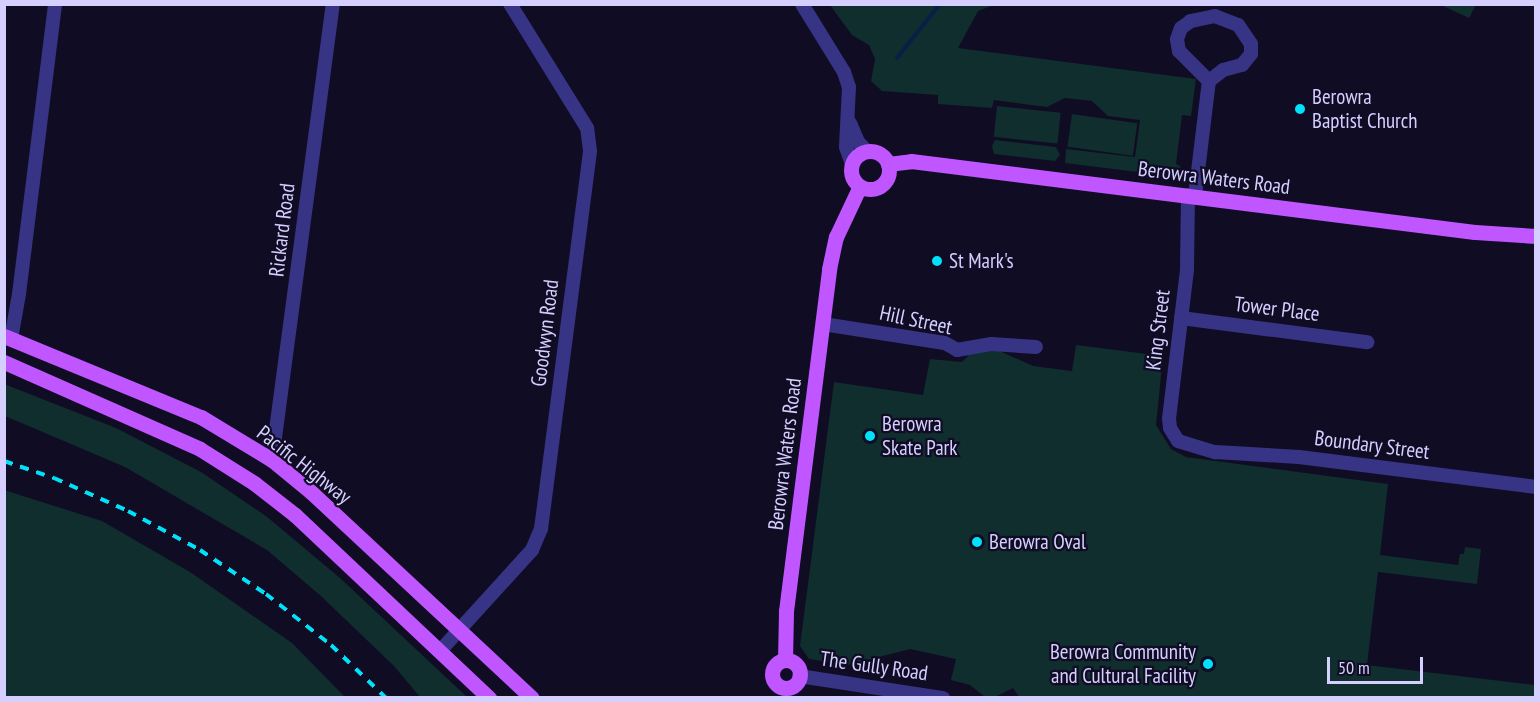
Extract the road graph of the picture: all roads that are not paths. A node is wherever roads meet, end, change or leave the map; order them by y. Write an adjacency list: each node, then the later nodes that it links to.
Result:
1 (55, 4): 15 (street)
2 (333, 4): 20 (street, Rickard Road)
3 (510, 4): 22 (street, Goodwyn Road)
4 (802, 4): 6 (street)
5 (1209, 81): 5 (street); 11 (street, King Street)
6 (849, 121): 7 (street); 8 (street)
7 (867, 151): 8 (main road); 9 (main road)
8 (852, 164): 10 (main road)
9 (888, 164): 10 (main road); 11 (main road, Berowra Waters Road)
10 (860, 186): 14 (main road, Berowra Waters Road)
11 (1191, 195): 12 (main road, Berowra Waters Road); 13 (street, King Street)
12 (1536, 236)
13 (1181, 318): 16 (street, Tower Place); 19 (street, King Street)
14 (823, 324): 17 (street, Hill Street); 24 (main road, Berowra Waters Road)
15 (8, 338): 20 (main road, Pacific Highway)
16 (1367, 342)
17 (1036, 347)
18 (4, 362): 23 (main road)
19 (1202, 450): 21 (street, Boundary Street)
20 (272, 460): 22 (main road, Pacific Highway)
21 (1536, 487)
22 (459, 630): 23 (street, Goodwyn Road); 28 (main road, Pacific Highway)
23 (440, 651): 27 (main road)
24 (785, 660): 25 (main road); 26 (main road)
25 (800, 676): 26 (main road); 29 (street, The Gully Road)
26 (781, 692)
27 (489, 698)
28 (532, 698)
29 (943, 698)

